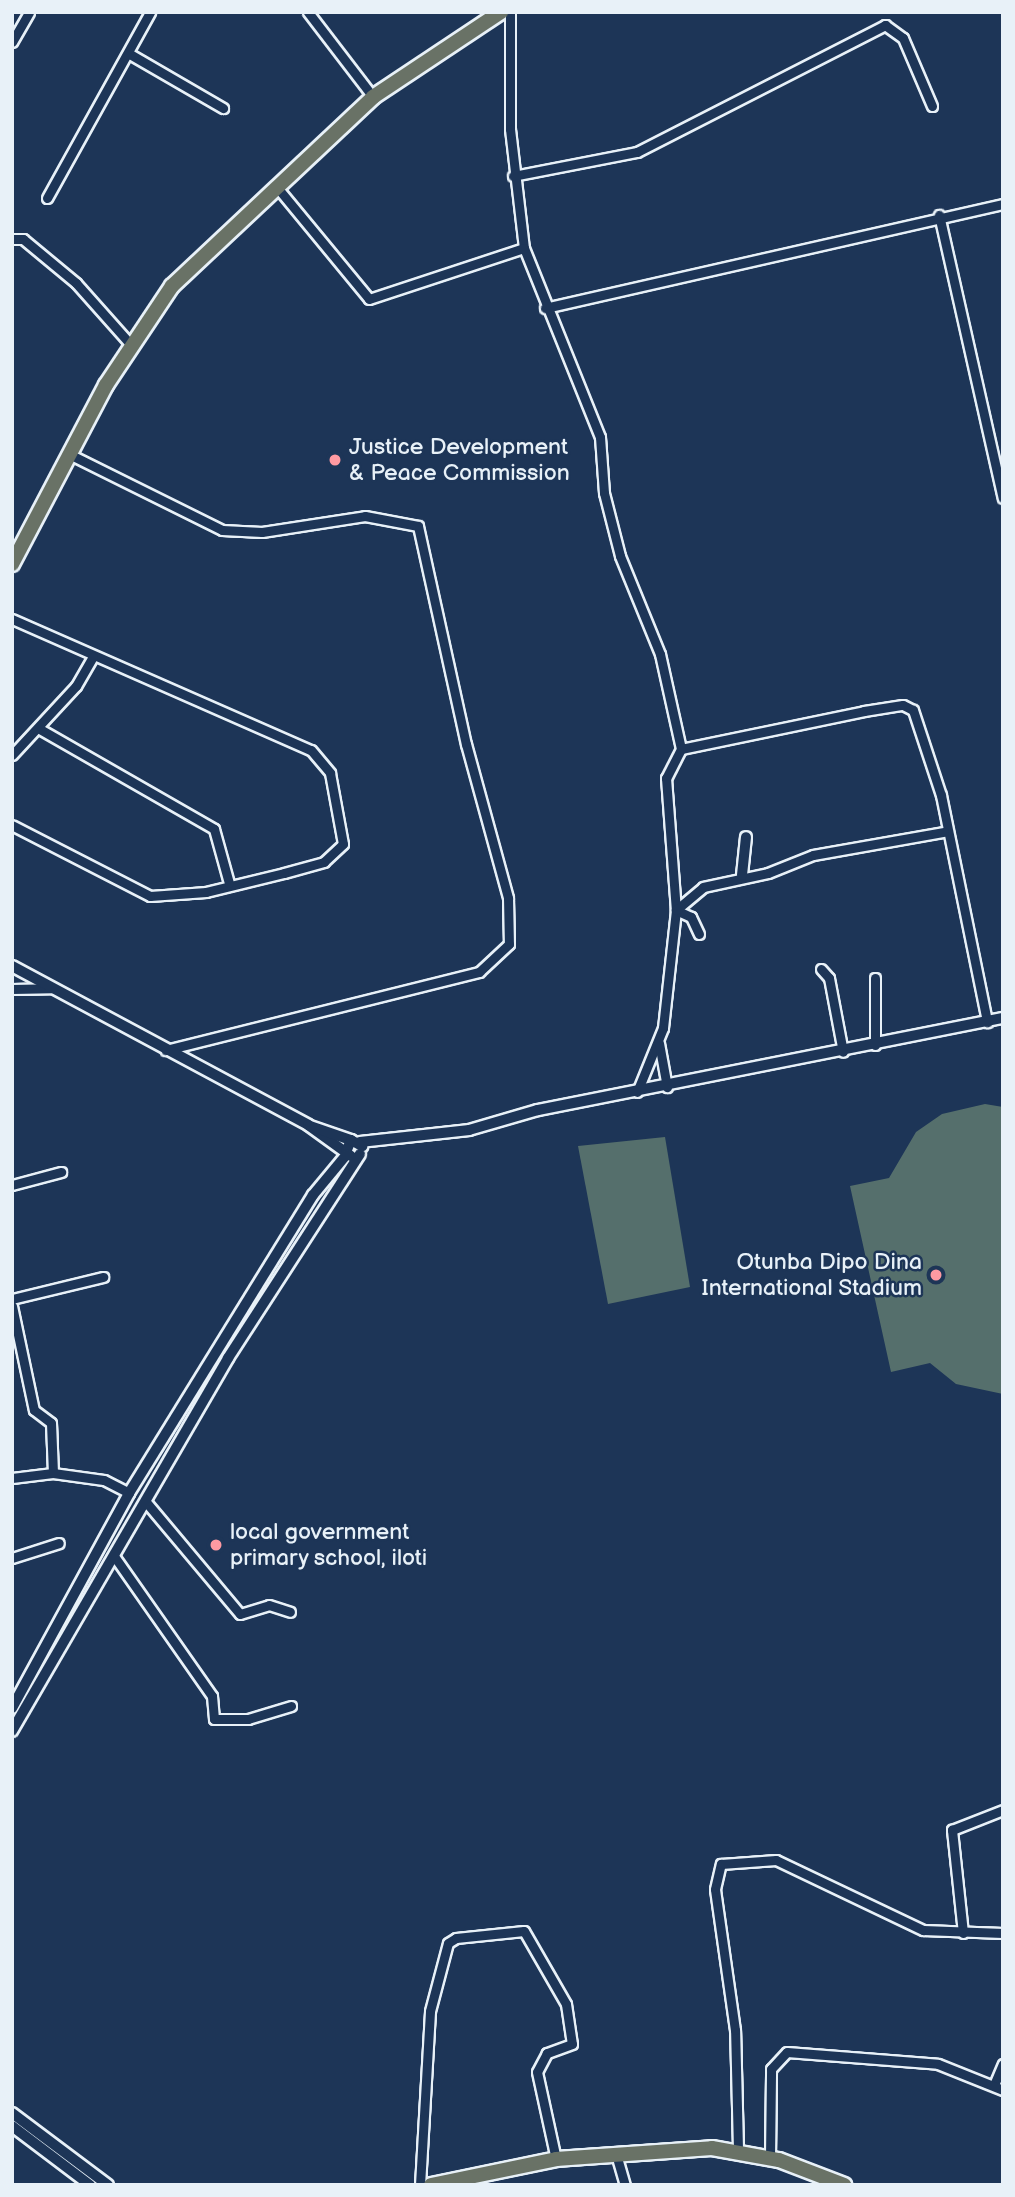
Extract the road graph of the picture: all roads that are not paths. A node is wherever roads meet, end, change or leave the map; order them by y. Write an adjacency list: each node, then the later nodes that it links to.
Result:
1 (29, 12): 6 (street)
2 (150, 12): 7 (street)
3 (308, 12): 8 (street)
4 (501, 12): 8 (main road)
5 (510, 12): 11 (street)
6 (12, 43)
7 (128, 53): 10 (street); 13 (street)
8 (373, 97): 12 (main road)
9 (932, 106): 11 (street)
10 (223, 108)
11 (513, 176): 17 (street)
12 (275, 185): 17 (street); 19 (main road)
13 (47, 198)
14 (1003, 204): 15 (street)
15 (939, 215): 18 (street); 21 (street)
16 (12, 239): 19 (street)
17 (524, 248): 18 (street)
18 (545, 308): 27 (street)
19 (131, 345): 20 (main road)
20 (69, 454): 23 (main road); 45 (street)
21 (998, 460): 22 (street)
22 (1003, 498)
23 (12, 564)
24 (12, 619): 25 (street)
25 (93, 656): 26 (street); 33 (street)
26 (38, 728): 28 (street); 33 (street)
27 (681, 750): 30 (street); 34 (street)
28 (12, 755)
29 (12, 825): 33 (street)
30 (944, 832): 32 (street); 42 (street)
31 (746, 837): 32 (street)
32 (742, 875): 34 (street)
33 (229, 883)
34 (676, 910): 35 (street); 43 (street)
35 (699, 933)
36 (12, 965): 39 (street)
37 (821, 969): 46 (street)
38 (876, 978): 44 (street)
39 (51, 988): 40 (street); 45 (street)
40 (12, 989)
41 (1003, 1018): 42 (street)
42 (987, 1022): 44 (street)
43 (658, 1041): 47 (street); 48 (street)
44 (874, 1045): 46 (street)
45 (166, 1050): 49 (street)
46 (843, 1052): 47 (street)
47 (667, 1087): 48 (street)
48 (638, 1092): 50 (street)
49 (308, 1125): 50 (street); 51 (street)
50 (356, 1141): 51 (street); 52 (street)
51 (346, 1153): 52 (street); 60 (street)
52 (360, 1154): 61 (street)
53 (61, 1172): 54 (street)
54 (12, 1185)
55 (103, 1277): 56 (street)
56 (12, 1299)
57 (12, 1306): 58 (street)
58 (53, 1473): 59 (street); 60 (street)
59 (12, 1478)
60 (129, 1493): 67 (street)
61 (146, 1503): 63 (street); 65 (street)
62 (59, 1543): 64 (street)
63 (114, 1556): 66 (street); 68 (street)
64 (12, 1558)
65 (290, 1612)
66 (291, 1706)
67 (12, 1708)
68 (12, 1731)
69 (1003, 1810): 70 (street)
70 (963, 1933): 71 (street); 76 (street)
71 (1003, 1933)
72 (1003, 2064): 73 (street)
73 (998, 2088): 78 (street)
74 (12, 2113): 81 (street)
75 (12, 2126): 80 (street)
76 (738, 2149): 77 (main road); 78 (main road)
77 (616, 2154): 79 (main road); 84 (street)
78 (770, 2157): 85 (main road)
79 (556, 2159): 82 (street); 83 (main road)
80 (90, 2185)
81 (108, 2185)
82 (420, 2185)
83 (430, 2185)
84 (625, 2185)
85 (844, 2185)

